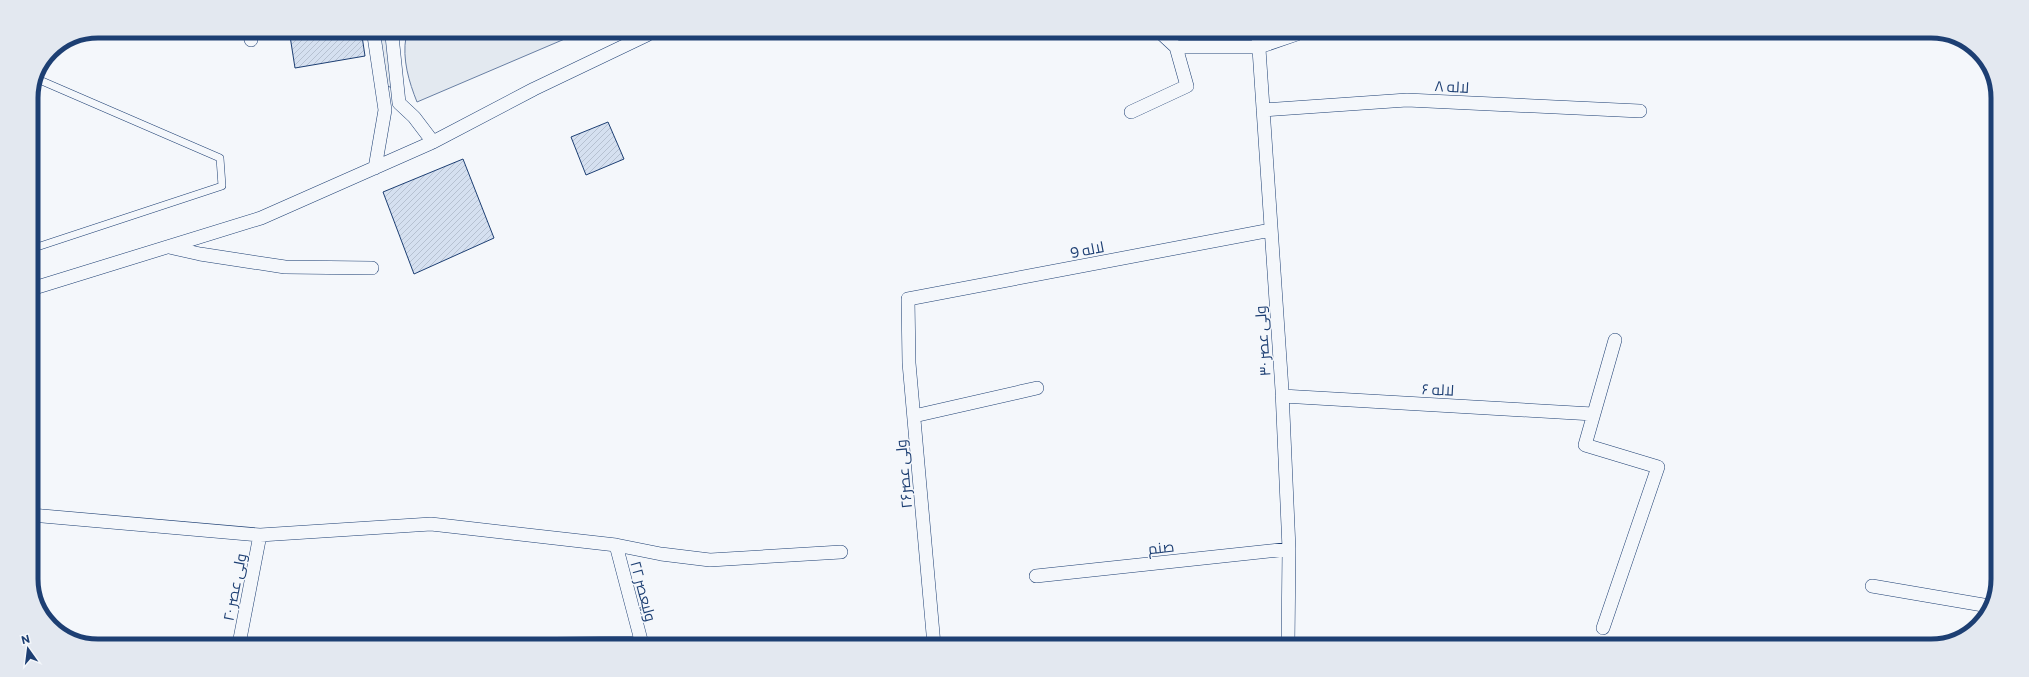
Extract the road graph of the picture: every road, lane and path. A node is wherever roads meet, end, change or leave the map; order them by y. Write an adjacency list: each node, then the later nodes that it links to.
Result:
1 (374, 38): 13 (street)
2 (392, 38): 12 (street)
3 (642, 38): 12 (street)
4 (1166, 38): 7 (street)
5 (1276, 38): 6 (street)
6 (1259, 41): 7 (street); 9 (street, ولی عصر ۳۰)
7 (1176, 47): 11 (street)
8 (41, 81): 15 (lane)
9 (1263, 110): 10 (street, لاله ۸); 14 (street, ولی عصر ۳۰)
10 (1640, 111)
11 (1132, 112)
12 (433, 142): 13 (street)
13 (375, 168): 16 (street)
14 (1271, 230): 19 (street, لاله 9); 22 (street, ولی عصر ۳۰)
15 (38, 247)
16 (169, 247): 17 (street); 18 (street)
17 (372, 268)
18 (38, 288)
19 (908, 299): 24 (street, ولی عصر۲۶)
20 (1615, 340): 23 (street)
21 (1037, 388): 24 (street)
22 (1282, 396): 23 (street, لاله ۶); 28 (street, ولی عصر ۳۰)
23 (1593, 414): 33 (street)
24 (914, 416): 36 (street, ولی عصر۲۶)
25 (38, 516): 26 (street)
26 (260, 535): 27 (street); 34 (street, ولی عصر ۲۰)
27 (616, 545): 29 (street); 35 (street, ولیعصر ۲۲)
28 (1289, 549): 30 (street, صنم); 37 (street, ولی عصر ۳۰)
29 (841, 552)
30 (1036, 576)
31 (1872, 586): 32 (street)
32 (1984, 605)
33 (1603, 628)
34 (241, 639)
35 (641, 639)
36 (933, 639)
37 (1288, 639)

